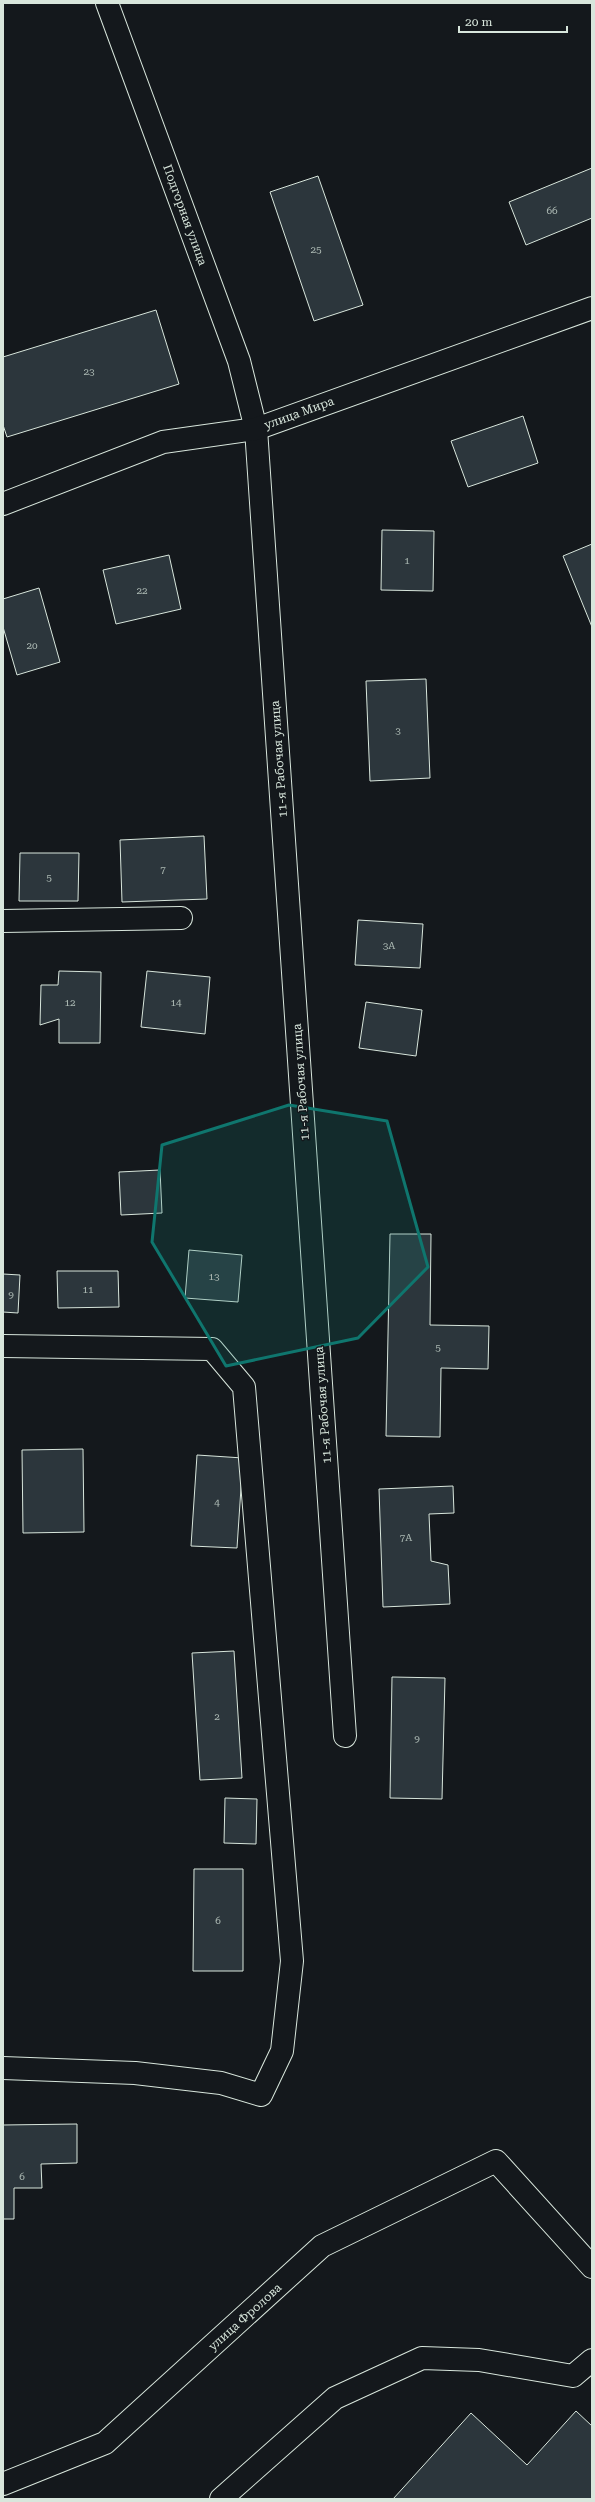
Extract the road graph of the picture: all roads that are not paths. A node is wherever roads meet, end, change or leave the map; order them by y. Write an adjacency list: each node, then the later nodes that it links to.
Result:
1 (108, 3): 3 (street, Подгорная улица)
2 (592, 308): 3 (street, улица Мира)
3 (256, 428): 4 (street, улица Мира); 8 (street, 11-я Рабочая улица)
4 (3, 504)
5 (181, 918): 6 (street)
6 (3, 921)
7 (3, 1346): 9 (street)
8 (345, 1736)
9 (3, 2068)
10 (592, 2267): 12 (street, улица Фролова)
11 (592, 2360): 13 (street)
12 (3, 2484)
13 (221, 2499)

